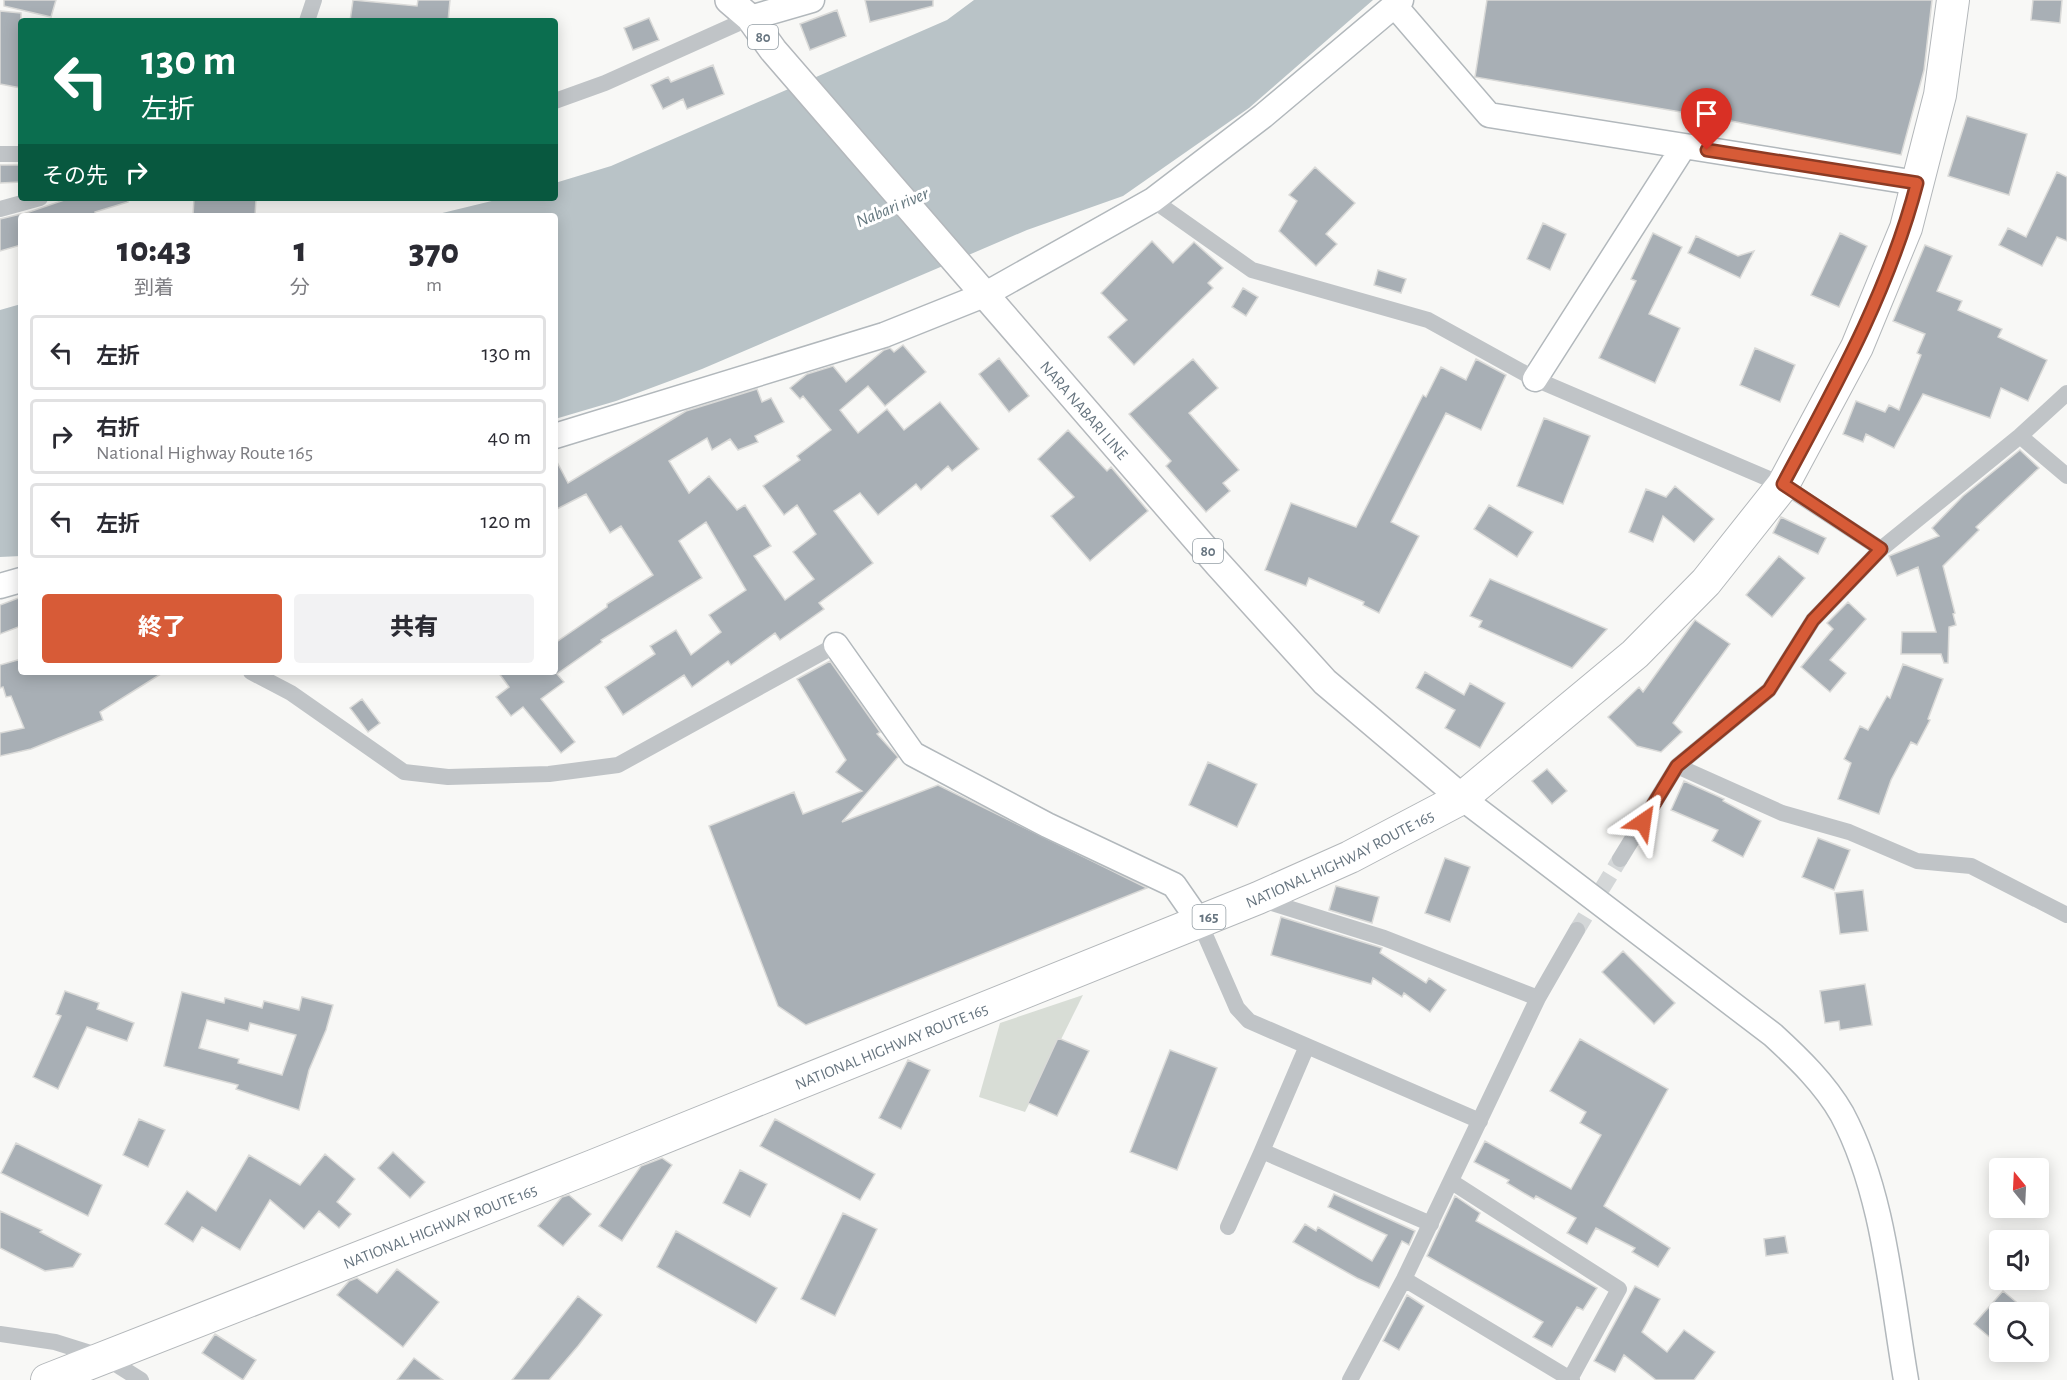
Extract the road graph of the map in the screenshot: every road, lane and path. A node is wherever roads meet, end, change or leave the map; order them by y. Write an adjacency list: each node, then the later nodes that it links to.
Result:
1 (314, 0): 6 (street)
2 (729, 0): 7 (main road, NARA NABARI LINE / 80)
3 (812, 0): 7 (street)
4 (1953, 0): 12 (highway, NATIONAL HIGHWAY ROUTE 165 / 165)
5 (1398, 3): 9 (street); 13 (street)
6 (308, 18)
7 (750, 18): 8 (street); 16 (main road, NARA NABARI LINE / 80)
8 (558, 100)
9 (1684, 146): 12 (street); 17 (street)
10 (0, 154): 11 (street)
11 (18, 154)
12 (1917, 183): 22 (highway, NATIONAL HIGHWAY ROUTE 165 / 165)
13 (1153, 200): 16 (street); 17 (street)
14 (29, 201): 15 (street)
15 (0, 209)
16 (979, 289): 19 (street); 29 (main road, NARA NABARI LINE / 80)
17 (1535, 379): 22 (street)
18 (2067, 393): 20 (street)
19 (558, 435)
20 (2020, 436): 21 (street); 23 (street)
21 (2067, 476)
22 (1783, 484): 23 (street); 29 (highway, NATIONAL HIGHWAY ROUTE 165 / 165)
23 (1881, 549): 28 (street)
24 (18, 581): 25 (street)
25 (0, 586)
26 (836, 645): 27 (street); 33 (street)
27 (257, 675)
28 (1677, 766): 30 (street); 32 (street)
29 (1462, 798): 31 (highway, NATIONAL HIGHWAY ROUTE 165 / 165); 49 (street)
30 (1620, 859)
31 (1258, 898): 33 (highway, NATIONAL HIGHWAY ROUTE 165 / 165); 35 (street)
32 (2067, 915)
33 (1199, 921): 36 (street); 44 (highway, NATIONAL HIGHWAY ROUTE 165 / 165)
34 (1577, 930): 35 (street)
35 (1538, 998): 37 (street)
36 (1307, 1046): 37 (street); 38 (street)
37 (1480, 1121): 39 (street)
38 (1262, 1151): 40 (street); 41 (street)
39 (1452, 1182): 40 (street); 45 (street)
40 (1431, 1224): 42 (street)
41 (1228, 1227)
42 (1404, 1279): 45 (street); 48 (street)
43 (0, 1334): 44 (street)
44 (105, 1358): 46 (highway, NATIONAL HIGHWAY ROUTE 165 / 165); 47 (street)
45 (1571, 1379)
46 (47, 1380)
47 (141, 1380)
48 (1350, 1380)
49 (1906, 1380)

